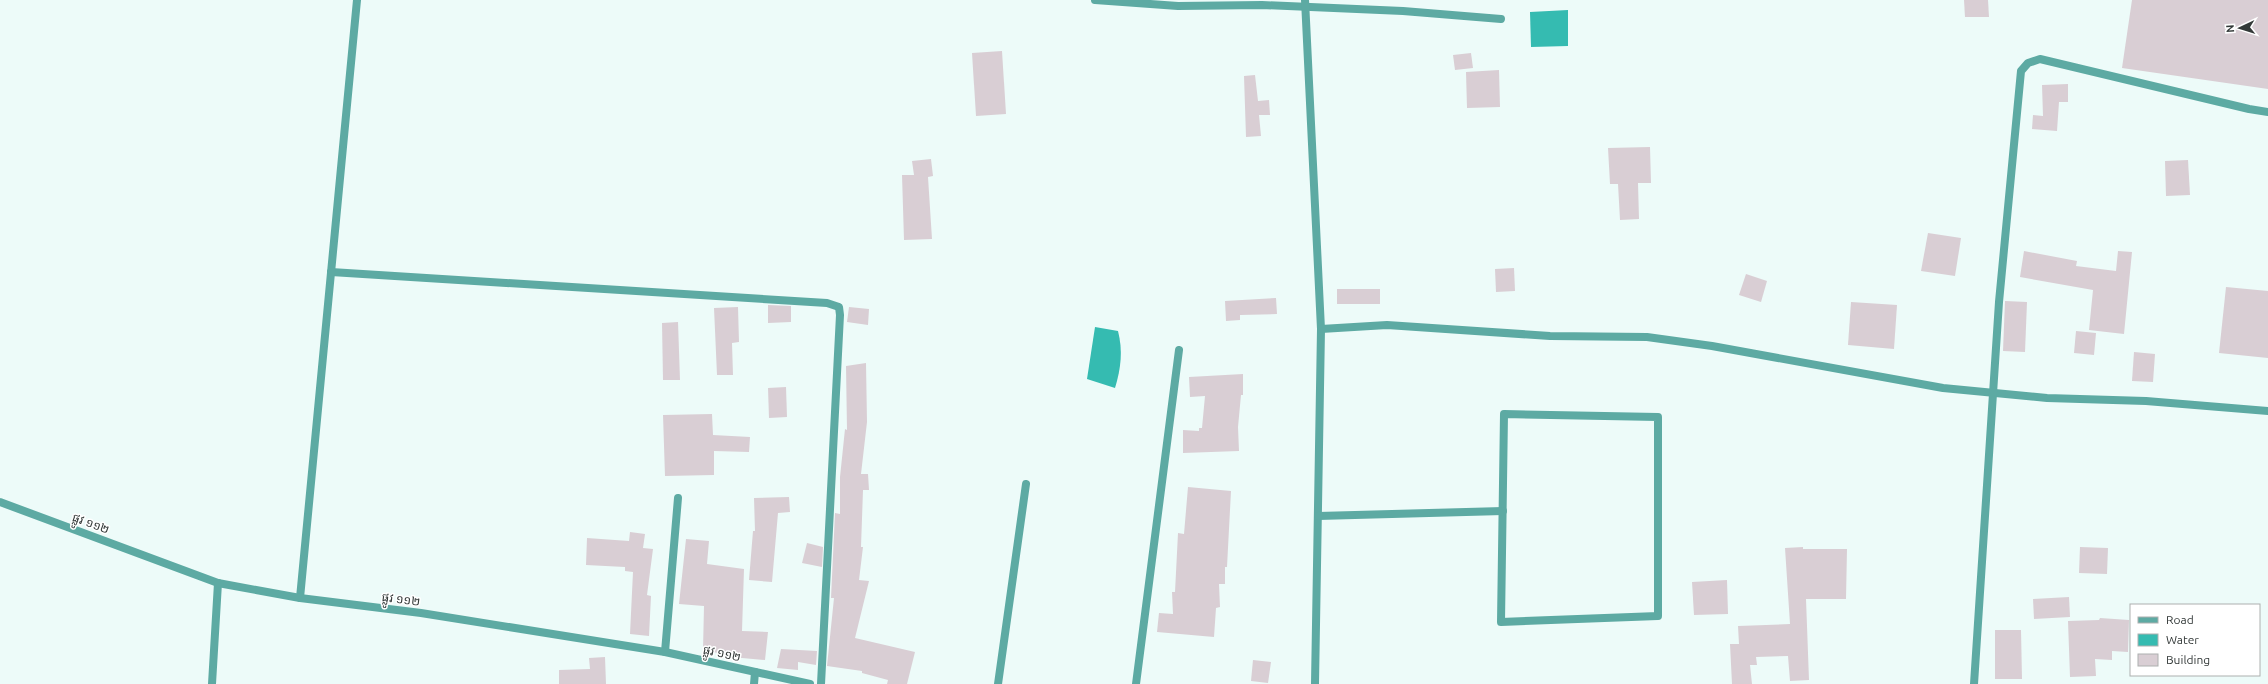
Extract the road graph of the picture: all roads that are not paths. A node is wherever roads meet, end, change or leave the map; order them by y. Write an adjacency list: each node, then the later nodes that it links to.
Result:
1 (357, 0): 6 (street)
2 (1095, 0): 3 (street)
3 (1305, 3): 4 (street); 7 (street)
4 (1501, 19)
5 (2268, 112): 9 (street)
6 (331, 272): 17 (street); 23 (street)
7 (1321, 329): 9 (street); 15 (street)
8 (1179, 350): 25 (street)
9 (1994, 393): 10 (street); 27 (street)
10 (2268, 411)
11 (1026, 484): 24 (street)
12 (678, 498): 18 (street)
13 (0, 502): 16 (street, ផ្លូវ ១១២)
14 (1503, 511): 14 (street); 15 (street)
15 (1318, 516): 26 (street)
16 (218, 583): 17 (street, ផ្លូវ ១១២); 20 (street)
17 (300, 598): 18 (street, ផ្លូវ ១១២)
18 (665, 652): 19 (street, ផ្លូវ ១១២)
19 (755, 672): 21 (street); 22 (street, ផ្លូវ ១១២)
20 (212, 684)
21 (754, 684)
22 (810, 684)
23 (821, 684)
24 (998, 684)
25 (1136, 684)
26 (1315, 684)
27 (1974, 684)

